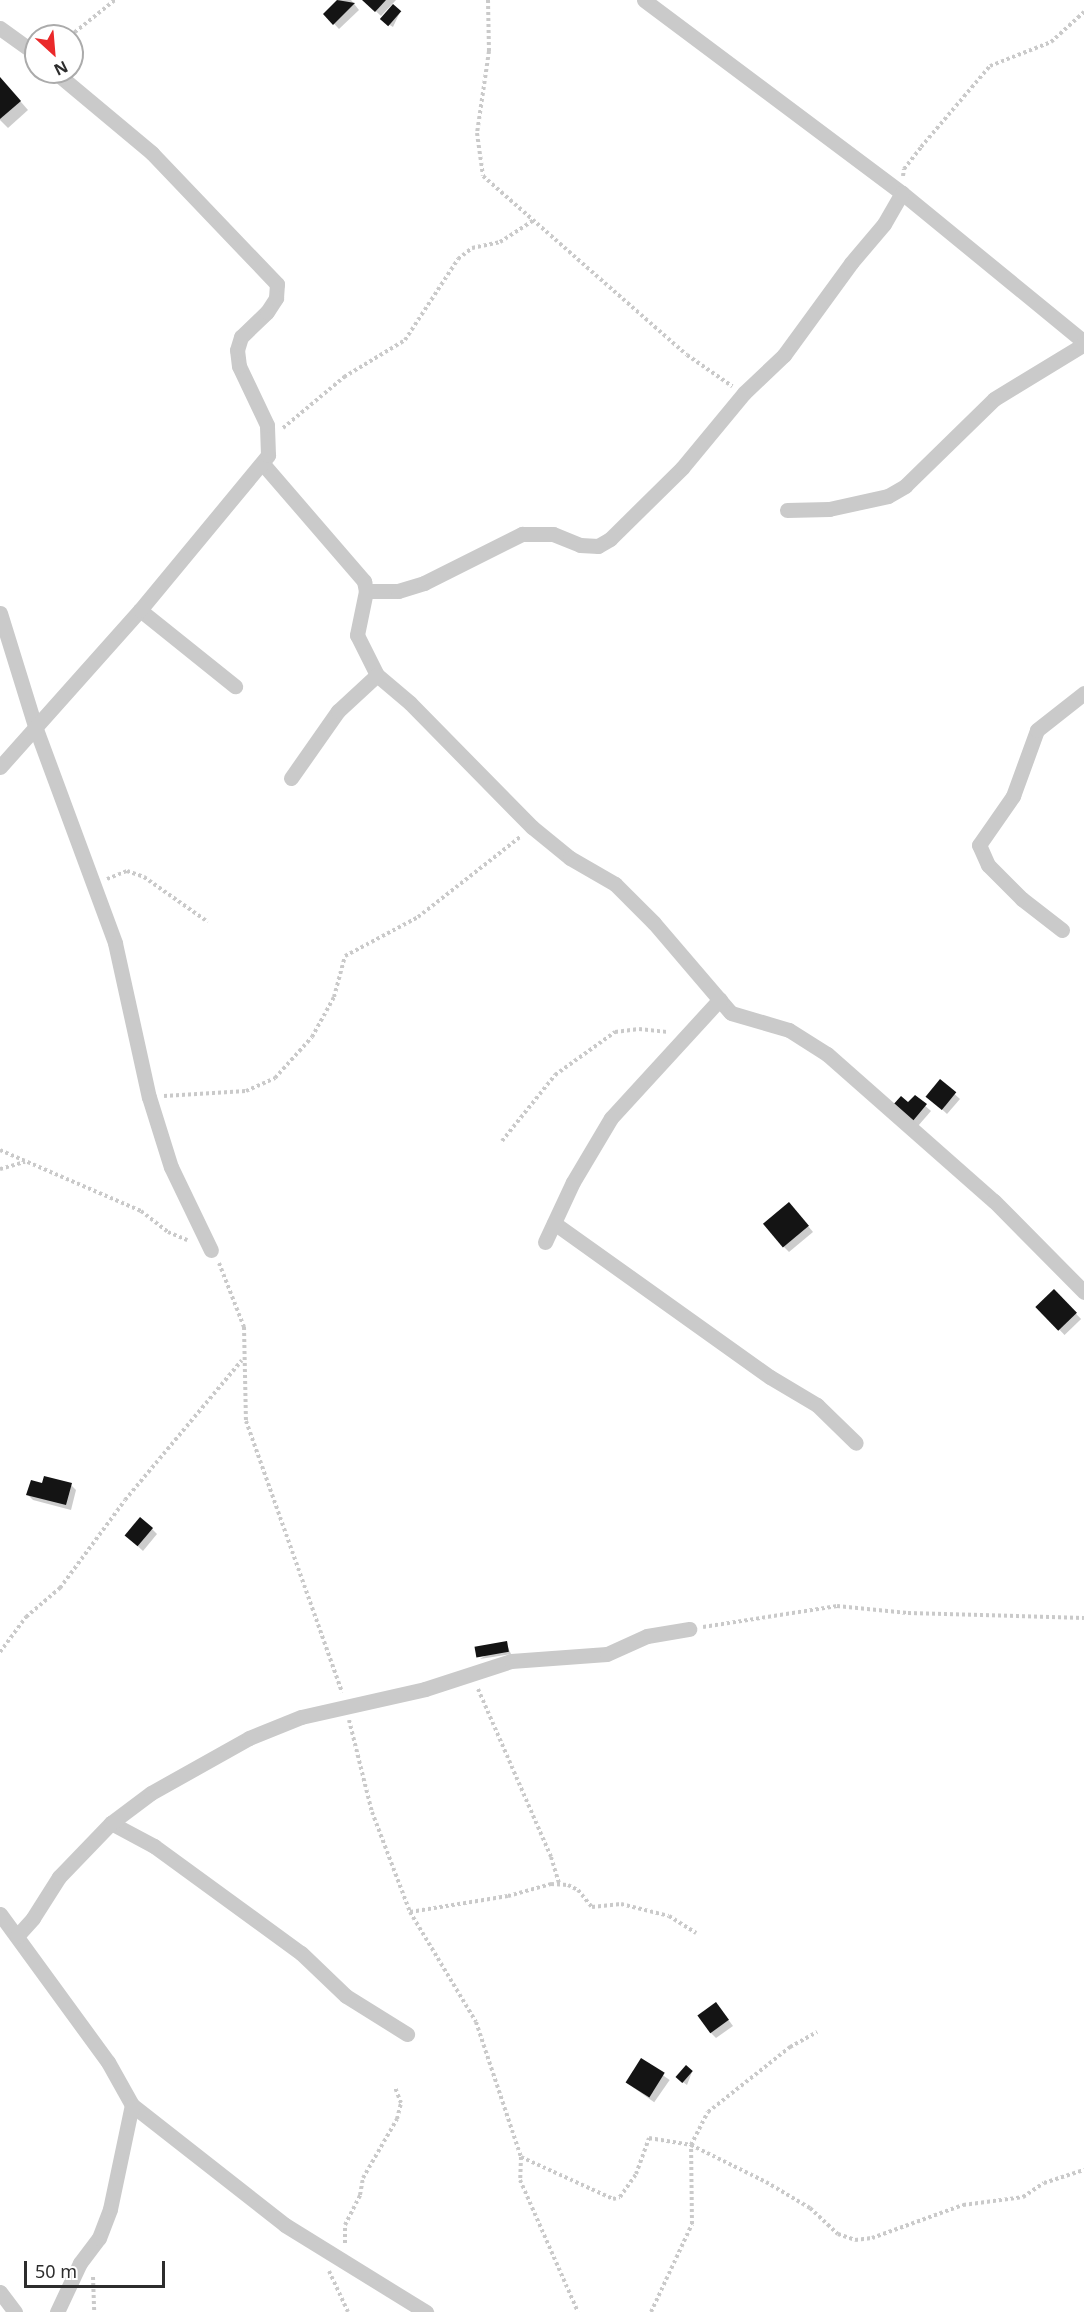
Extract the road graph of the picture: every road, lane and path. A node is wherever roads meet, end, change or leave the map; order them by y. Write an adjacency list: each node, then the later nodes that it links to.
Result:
1 (115, 0): 5 (path)
2 (488, 0): 10 (path)
3 (644, 0): 9 (street)
4 (1084, 12): 9 (path)
5 (84, 25)
6 (0, 28): 7 (street)
7 (24, 45)
8 (69, 84): 13 (street)
9 (902, 193): 11 (street); 12 (street)
10 (534, 220): 12 (path); 13 (path)
11 (1084, 343): 15 (street)
12 (744, 393): 16 (street)
13 (268, 441): 14 (street)
14 (263, 464): 16 (street); 17 (street)
15 (787, 510)
16 (366, 591): 19 (street)
17 (140, 610): 20 (street); 22 (street)
18 (0, 613): 22 (street)
19 (377, 675): 24 (street); 25 (street)
20 (236, 686)
21 (1084, 693): 28 (street)
22 (36, 729): 23 (street); 26 (street)
23 (0, 767)
24 (291, 778)
25 (532, 827): 29 (street); 31 (path)
26 (95, 889): 27 (path); 31 (street)
27 (208, 921)
28 (1062, 930)
29 (720, 999): 30 (street); 39 (street)
30 (688, 1034): 32 (path); 36 (street)
31 (149, 1097): 38 (street)
32 (502, 1141)
33 (0, 1150): 34 (path)
34 (26, 1162): 35 (path); 38 (path)
35 (0, 1169)
36 (554, 1223): 37 (street); 41 (street)
37 (545, 1242)
38 (211, 1250): 40 (path)
39 (1084, 1292)
40 (242, 1359): 44 (path); 46 (path)
41 (856, 1443)
42 (1084, 1618): 43 (path)
43 (689, 1629): 45 (street)
44 (0, 1652)
45 (471, 1674): 46 (street); 48 (path)
46 (345, 1704): 47 (street); 49 (path)
47 (111, 1823): 52 (street); 54 (street)
48 (559, 1884): 49 (path); 51 (path)
49 (410, 1912): 58 (path)
50 (0, 1914): 52 (street)
51 (696, 1933)
52 (16, 1936): 56 (street)
53 (817, 2032): 57 (path)
54 (407, 2034)
55 (395, 2087): 61 (path)
56 (132, 2105): 60 (street); 65 (street)
57 (691, 2145): 58 (path); 59 (path); 68 (path)
58 (521, 2157): 67 (path)
59 (1084, 2170)
60 (325, 2253): 61 (street); 66 (path)
61 (353, 2269): 63 (street)
62 (0, 2292): 64 (street)
63 (418, 2310)
64 (15, 2312)
65 (57, 2312)
66 (348, 2312)
67 (578, 2312)
68 (651, 2312)

